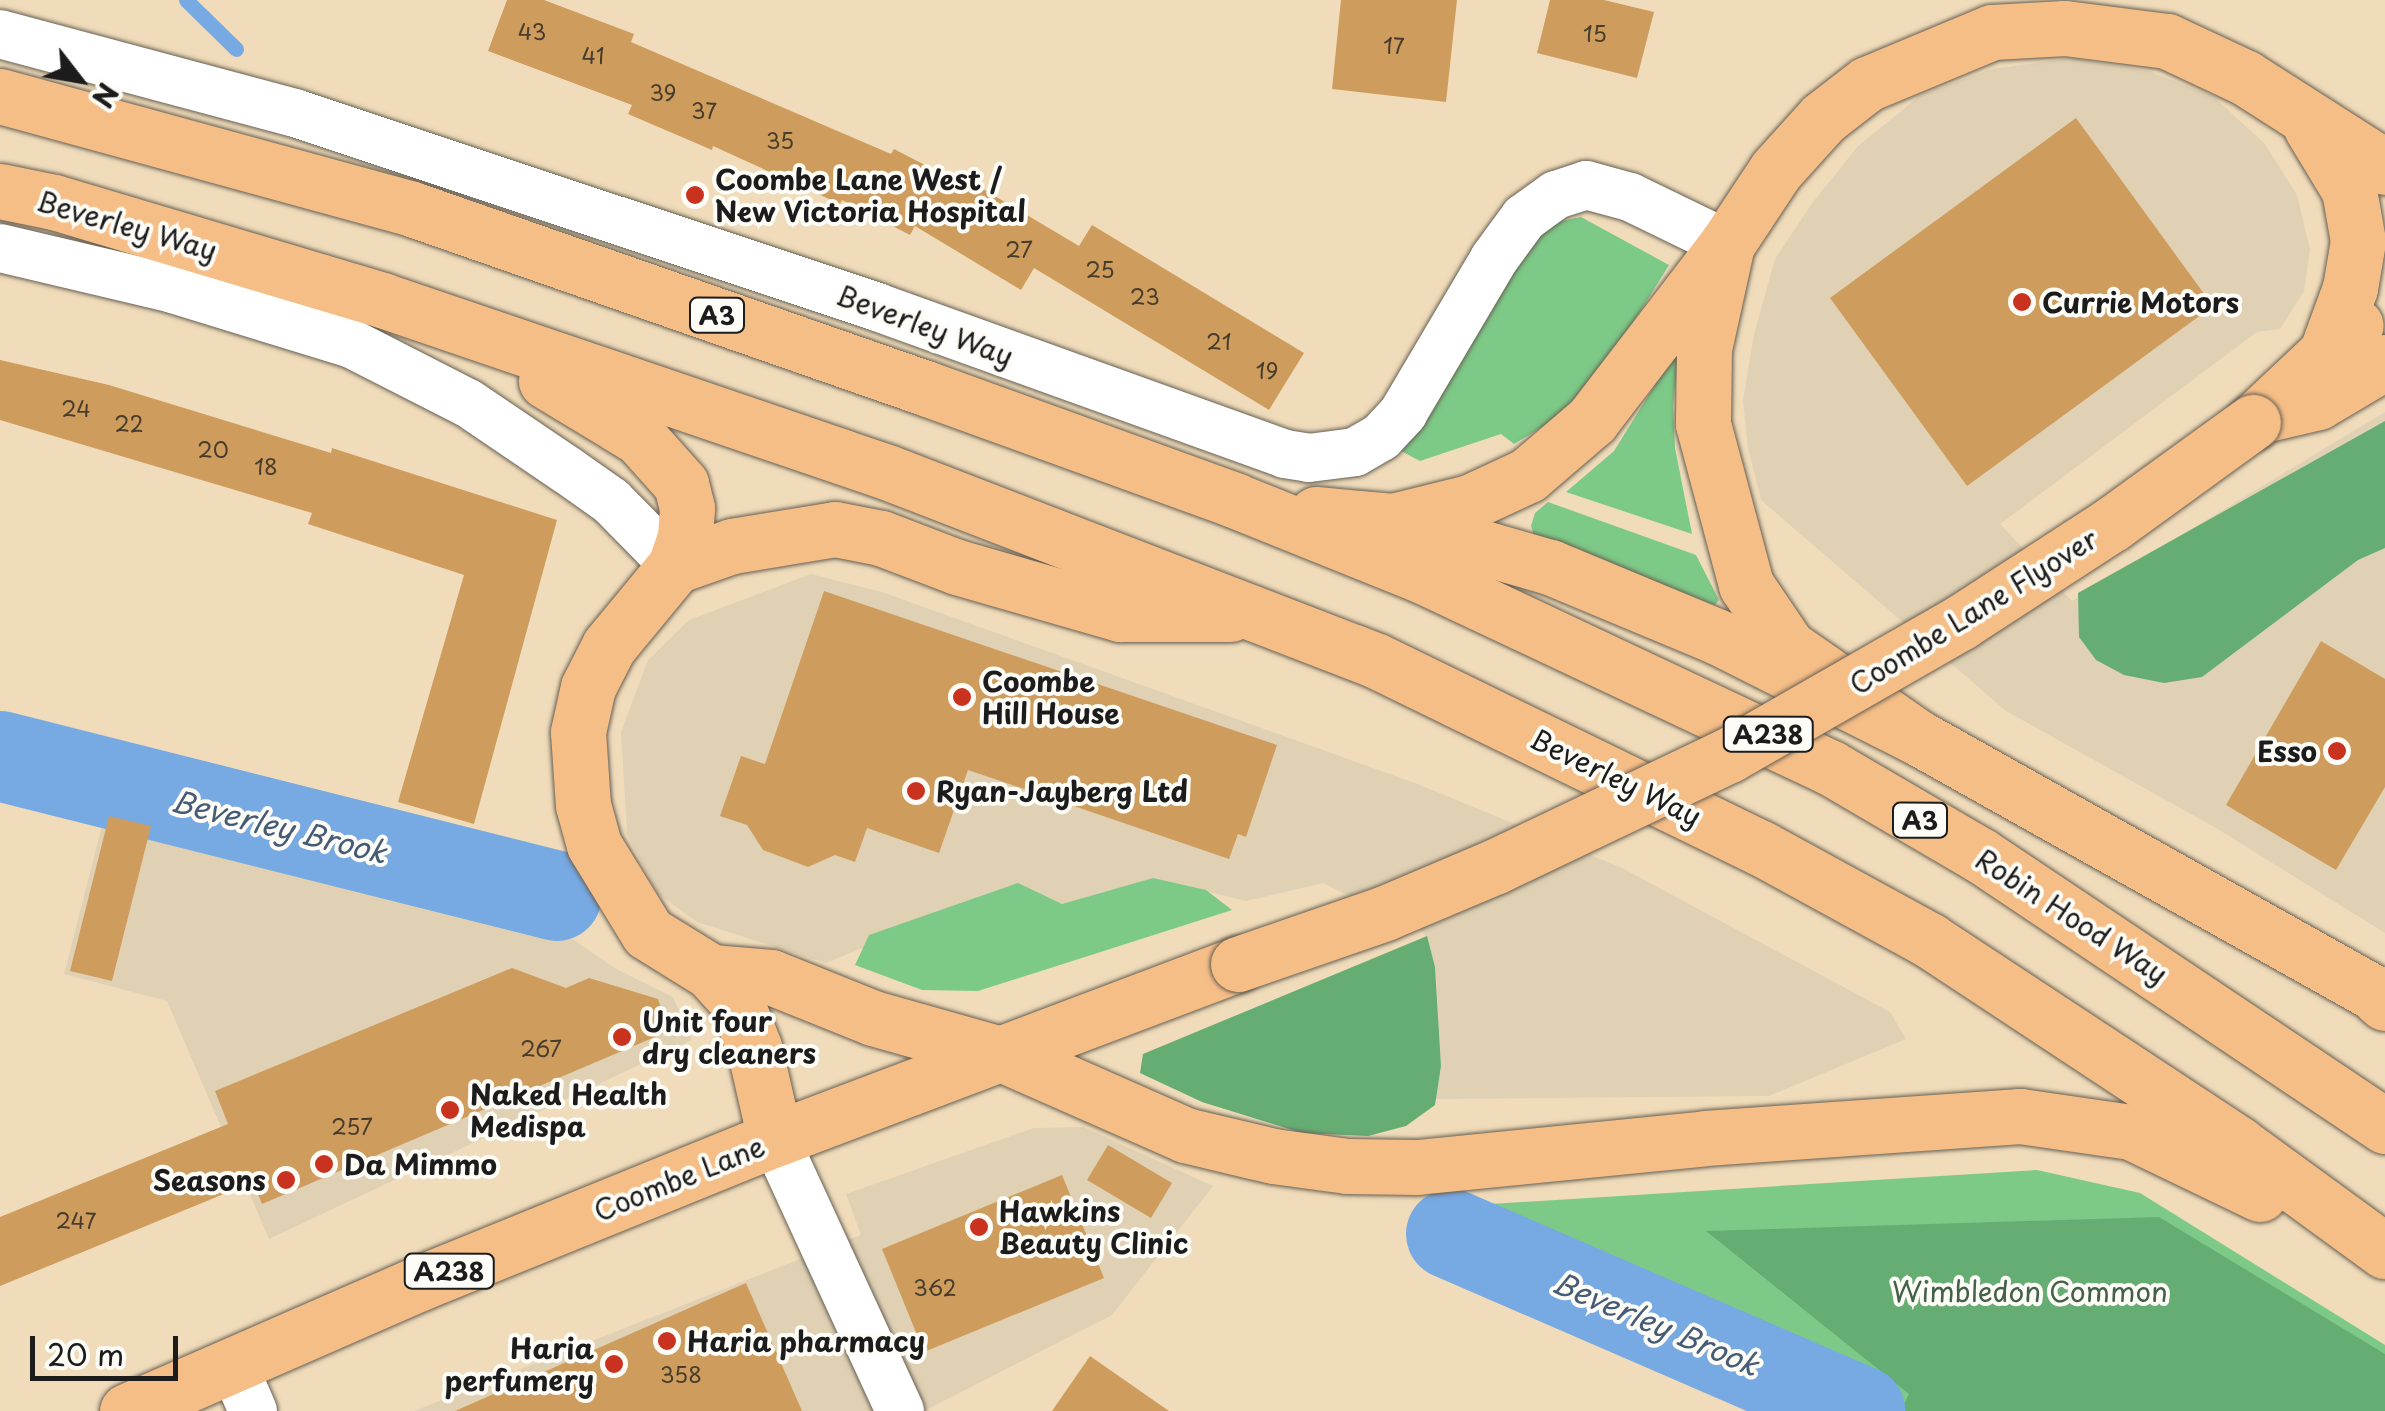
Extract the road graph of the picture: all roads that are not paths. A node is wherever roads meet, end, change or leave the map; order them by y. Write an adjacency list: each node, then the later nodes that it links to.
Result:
1 (0, 34): 6 (street, Beverley Way)
2 (0, 96): 13 (main road, A3)
3 (2306, 120): 4 (main road); 6 (main road); 10 (main road)
4 (2385, 167)
5 (0, 191): 8 (main road, Beverley Way)
6 (1727, 244): 14 (main road); 17 (main road)
7 (0, 248): 15 (street, Beverley Way)
8 (382, 300): 15 (main road); 16 (main road, Beverley Way)
9 (2385, 301): 10 (main road, A238)
10 (2328, 348): 12 (main road, A238)
11 (2385, 362): 12 (main road, A238)
12 (2258, 418): 18 (main road, Coombe Lane Flyover / A238, bridge)
13 (1234, 500): 14 (main road); 22 (main road, Robin Hood Way / A3)
14 (1393, 521): 17 (main road)
15 (675, 566): 16 (main road); 19 (main road)
16 (1263, 614): 24 (main road, Beverley Way)
17 (1917, 737): 20 (main road)
18 (1238, 964): 21 (main road, Coombe Lane / A238)
19 (711, 972): 21 (main road); 23 (main road)
20 (2383, 1000)
21 (1004, 1054): 23 (main road, Coombe Lane / A238); 25 (main road)
22 (2385, 1126)
23 (775, 1139): 26 (main road, Coombe Lane / A238); 28 (street)
24 (2385, 1251)
25 (2385, 1264)
26 (243, 1388): 27 (main road, Coombe Lane / A238)
27 (127, 1411)
28 (900, 1411)

